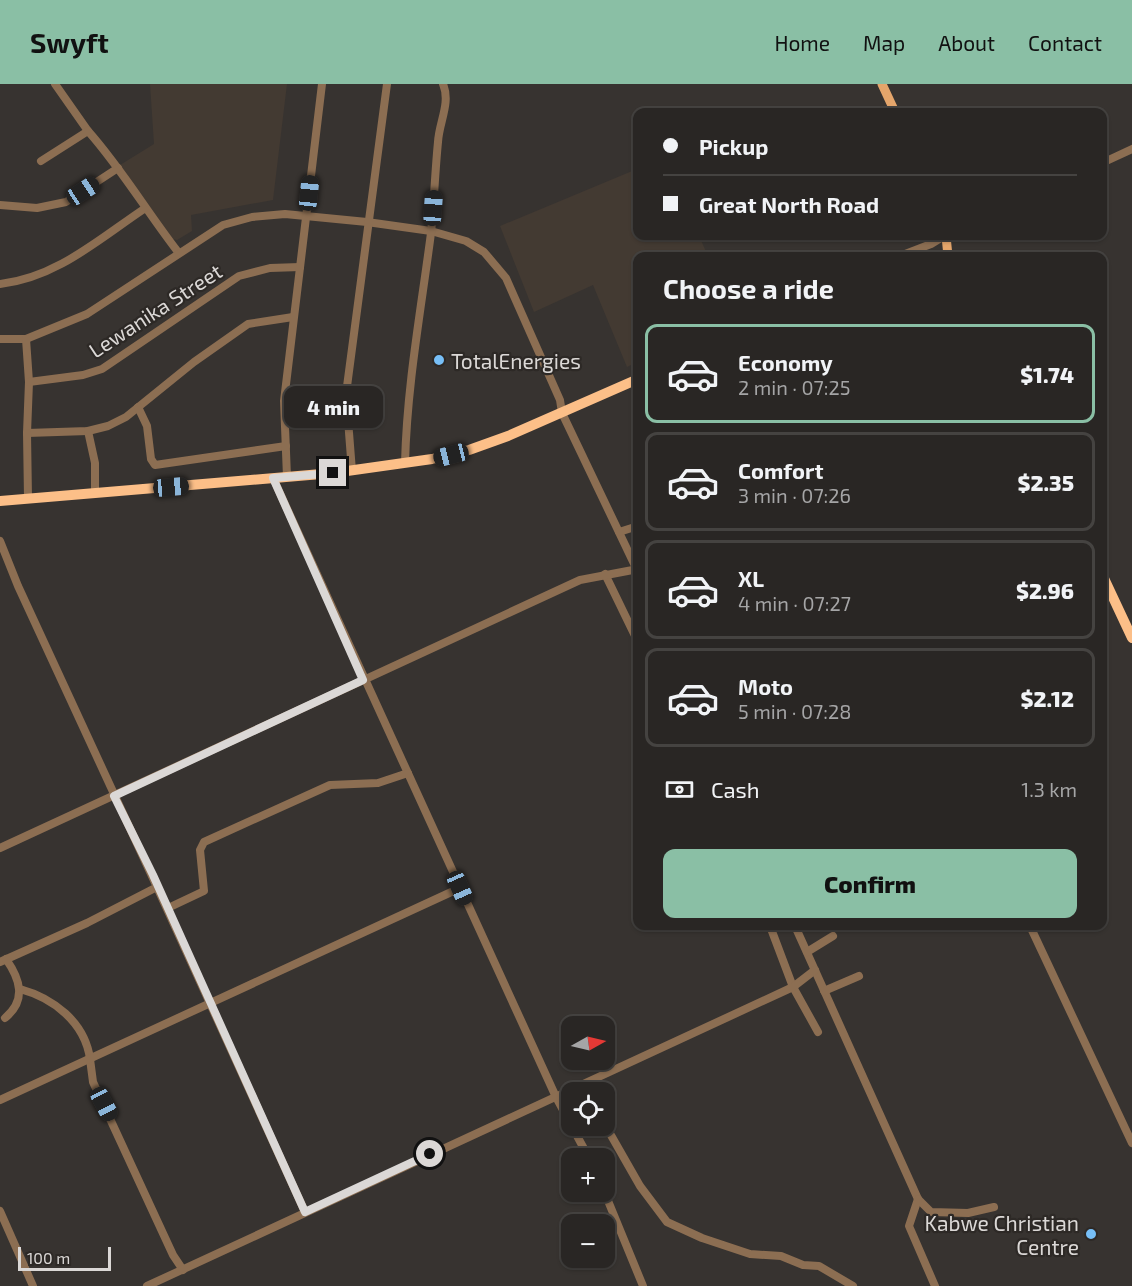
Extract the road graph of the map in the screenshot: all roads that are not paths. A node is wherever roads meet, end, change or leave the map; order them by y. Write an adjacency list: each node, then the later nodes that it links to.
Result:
1 (55, 84): 7 (street)
2 (322, 84): 14 (street)
3 (387, 84): 15 (street)
4 (443, 84): 16 (street)
5 (882, 84): 6 (main road)
6 (893, 108)
7 (88, 130): 9 (street); 11 (street)
8 (1132, 149): 10 (street)
9 (41, 161)
10 (1107, 161)
11 (118, 168): 12 (street); 13 (street)
12 (0, 205)
13 (144, 208): 18 (street); 21 (street)
14 (306, 216): 15 (street); 18 (street); 20 (street)
15 (367, 222): 16 (street); 33 (street)
16 (431, 231): 28 (street); 32 (street)
17 (938, 240): 19 (street)
18 (178, 252): 24 (street)
19 (910, 252)
20 (300, 267): 22 (street); 26 (street, Lewanika Street)
21 (0, 284)
22 (293, 317): 27 (street); 31 (street)
23 (0, 339): 24 (street)
24 (26, 339): 26 (street)
25 (633, 381): 28 (highway)
26 (29, 382): 30 (street)
27 (138, 407): 29 (street); 31 (street)
28 (562, 413): 32 (highway); 40 (street)
29 (88, 431): 30 (street); 36 (street)
30 (27, 433): 37 (street)
31 (286, 446): 34 (street)
32 (405, 463): 33 (highway)
33 (352, 471): 34 (highway)
34 (287, 477): 35 (highway)
35 (273, 478): 36 (highway); 48 (street)
36 (95, 492): 37 (highway)
37 (28, 498): 38 (highway)
38 (0, 501)
39 (633, 528): 40 (street)
40 (619, 532): 42 (street)
41 (0, 541): 50 (street)
42 (633, 562)
43 (633, 570): 44 (street)
44 (604, 574): 46 (street); 48 (street)
45 (1107, 585): 47 (highway)
46 (633, 632)
47 (1132, 638)
48 (363, 680): 49 (street); 50 (street)
49 (408, 773): 53 (street); 54 (street)
50 (114, 796): 51 (street); 52 (street)
51 (0, 848)
52 (158, 887): 54 (street); 60 (street)
53 (460, 888): 66 (street); 72 (street)
54 (168, 908): 66 (street)
55 (772, 930): 63 (street)
56 (797, 930): 59 (street)
57 (1032, 930): 75 (street)
58 (833, 936): 59 (street)
59 (807, 952): 61 (street)
60 (3, 960): 64 (street)
61 (814, 970): 63 (street); 65 (street)
62 (859, 975): 65 (street)
63 (793, 987): 68 (street); 70 (street)
64 (20, 989): 67 (street); 69 (street)
65 (824, 992): 77 (street)
66 (210, 1004): 69 (street); 81 (street)
67 (5, 1018)
68 (818, 1032)
69 (91, 1059): 73 (street); 82 (street)
70 (593, 1082)
71 (561, 1095): 72 (street)
72 (556, 1096): 76 (street); 81 (street)
73 (0, 1100)
74 (611, 1136): 86 (street)
75 (1132, 1143)
76 (584, 1148)
77 (918, 1199): 79 (street); 87 (street)
78 (609, 1202): 85 (street)
79 (994, 1207)
80 (0, 1211): 83 (street)
81 (305, 1212): 82 (street)
82 (183, 1270): 84 (street)
83 (33, 1286)
84 (147, 1286)
85 (643, 1286)
86 (853, 1286)
87 (935, 1286)

